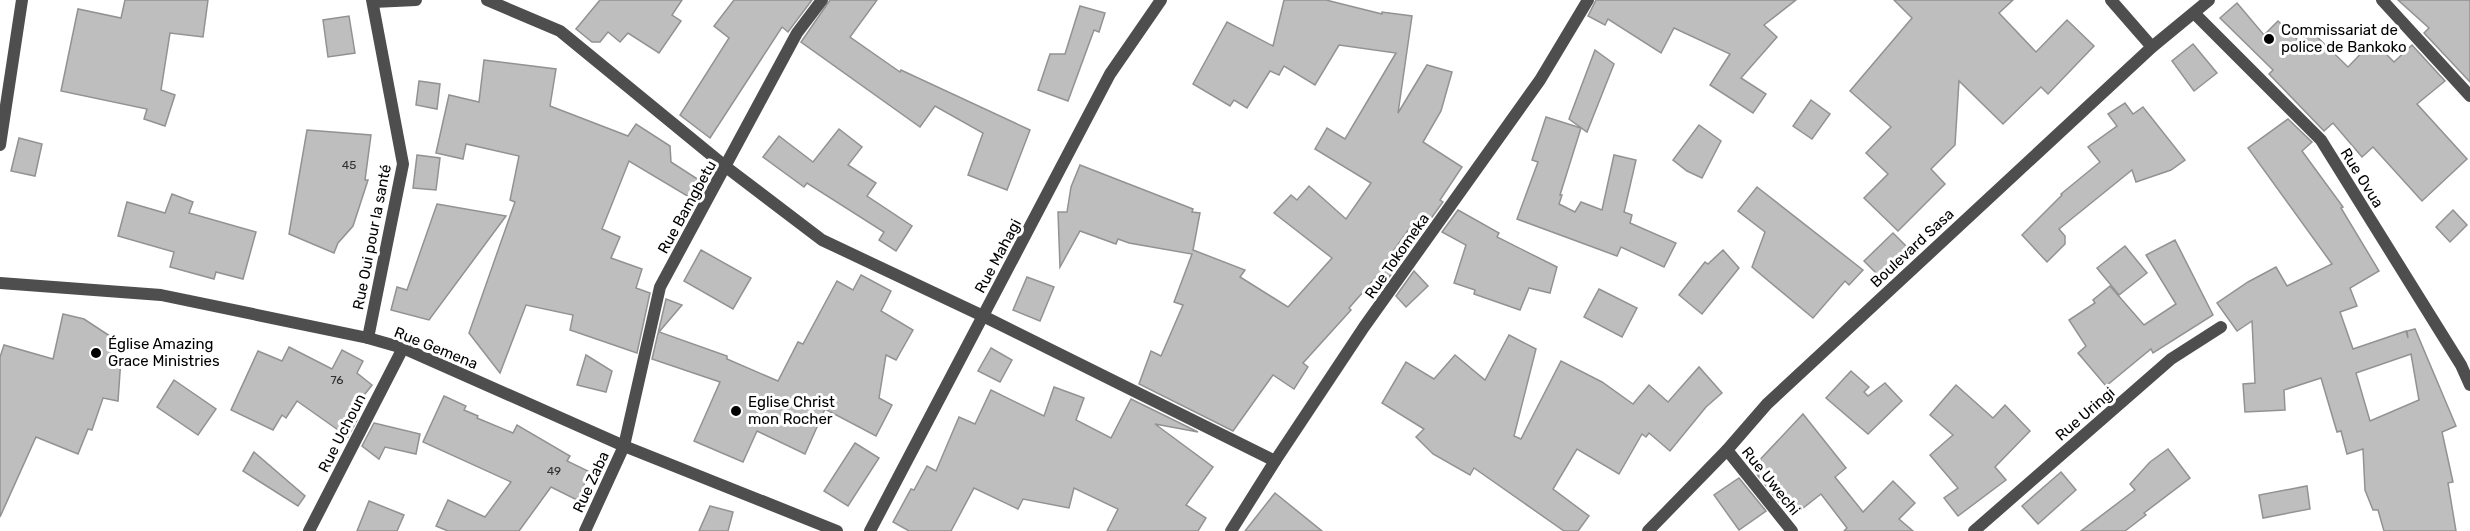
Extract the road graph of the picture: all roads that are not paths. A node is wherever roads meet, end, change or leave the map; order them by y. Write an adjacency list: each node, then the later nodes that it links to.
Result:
1 (22, 0): 14 (street)
2 (416, 0): 10 (street)
3 (487, 0): 15 (street)
4 (822, 0): 15 (street, Rue Bamgbetu)
5 (1161, 0): 17 (street, Rue Mahagi)
6 (1588, 0): 25 (street, Rue Tokomeka)
7 (2111, 0): 12 (street)
8 (2209, 0): 11 (street, Boulevard Sasa)
9 (2382, 0): 13 (street)
10 (372, 1): 19 (street, Rue Oui pour la santé)
11 (2194, 14): 12 (street, Boulevard Sasa); 21 (street, Rue Ovua)
12 (2152, 47): 24 (street, Boulevard Sasa)
13 (2470, 96)
14 (0, 145)
15 (726, 167): 17 (street); 23 (street, Rue Bamgbetu)
16 (0, 283): 19 (street, Rue Gemena)
17 (983, 316): 25 (street); 29 (street, Rue Mahagi)
18 (2221, 327): 33 (street, Rue Uringi)
19 (368, 338): 20 (street, Rue Gemena)
20 (403, 348): 23 (street, Rue Gemena); 26 (street, Rue Uchoun)
21 (2466, 362): 22 (street, Rue Ovua)
22 (2470, 385)
23 (624, 446): 27 (street, Rue Zaba); 28 (street, Rue Gemena)
24 (1727, 450): 31 (street, Boulevard Sasa); 32 (street, Rue Uwechi)
25 (1275, 461): 30 (street, Rue Tokomeka)
26 (309, 531)
27 (585, 531)
28 (837, 531)
29 (870, 531)
30 (1231, 531)
31 (1648, 531)
32 (1791, 531)
33 (1974, 531)

